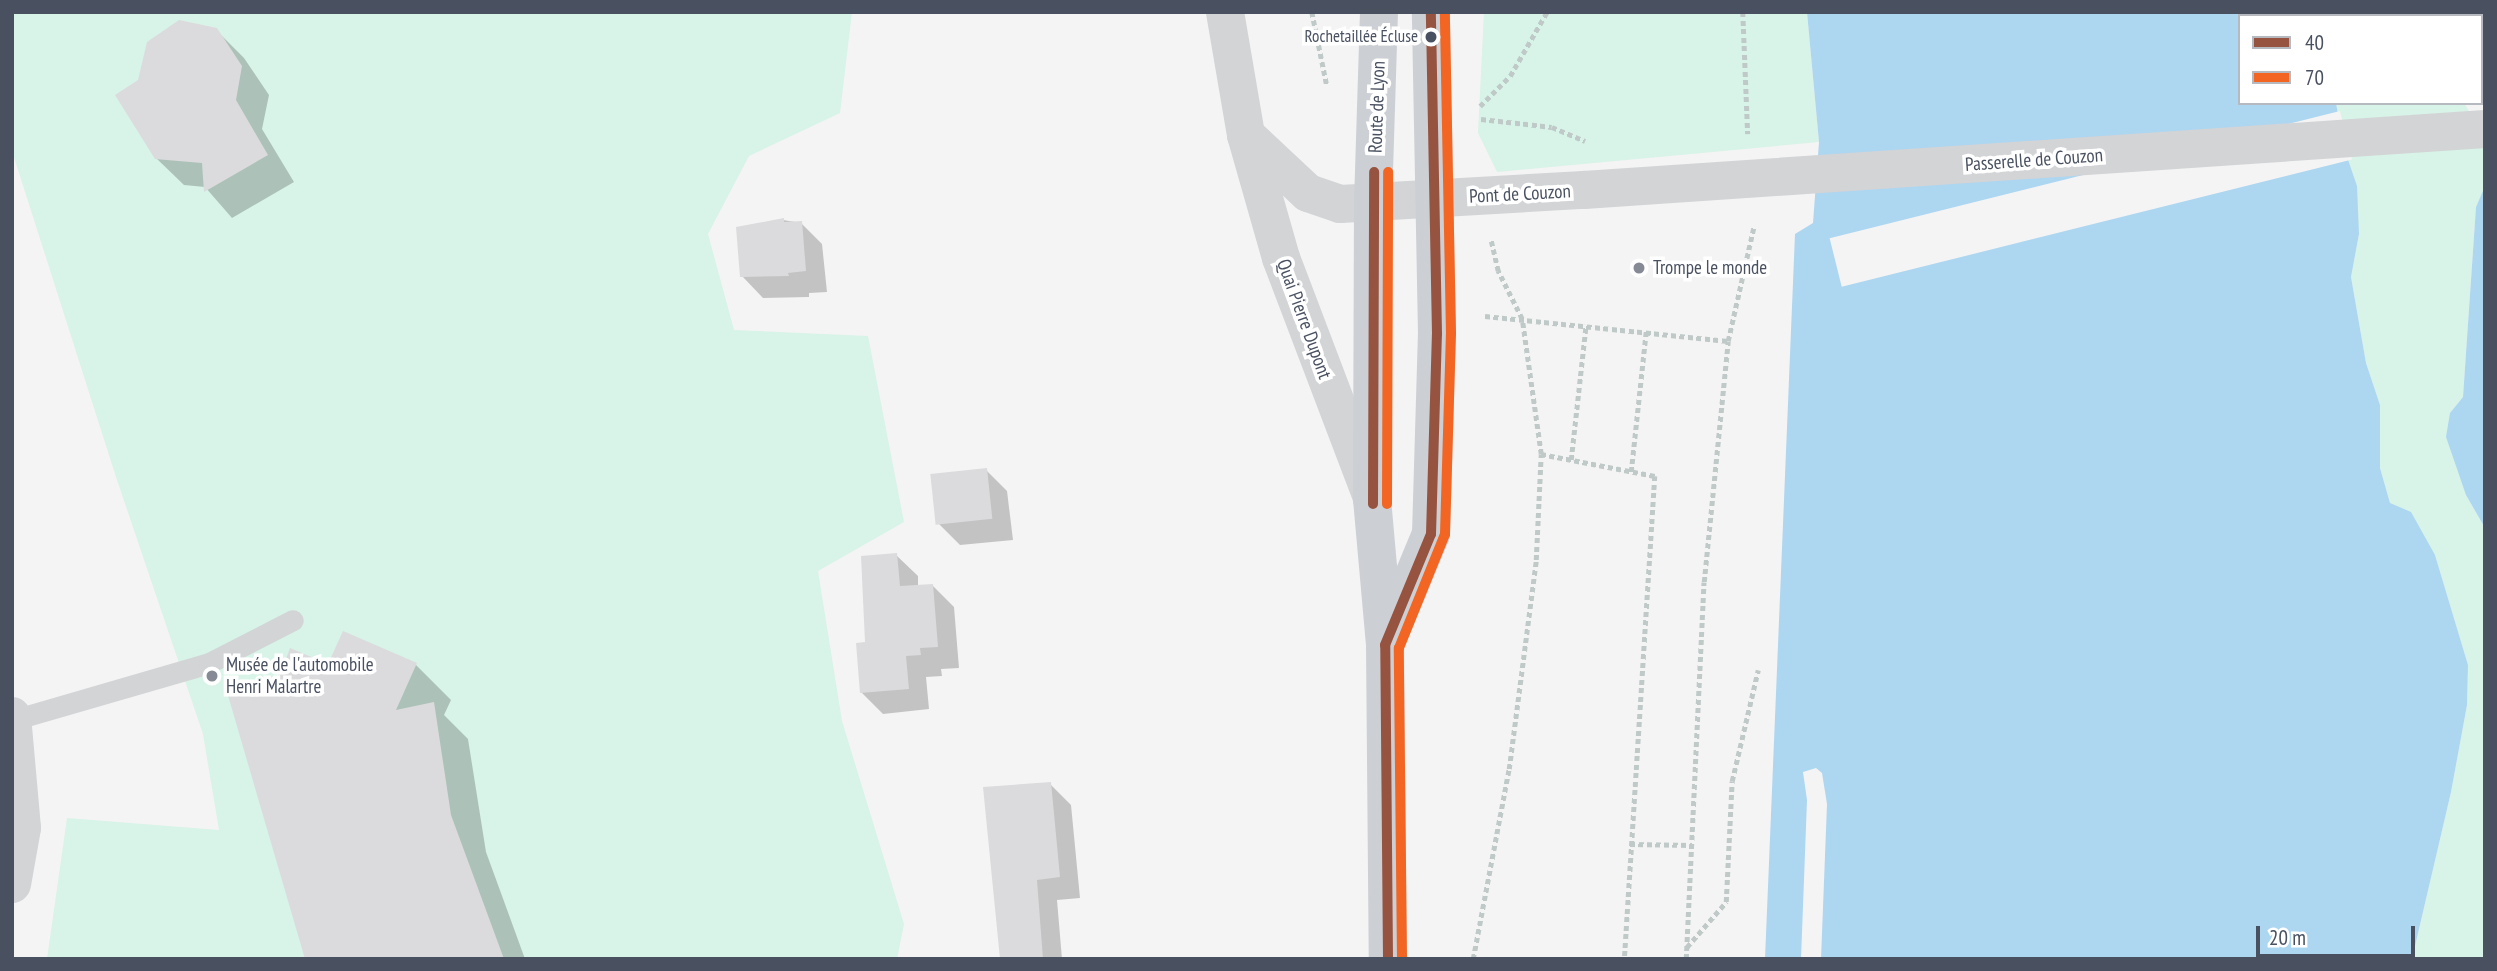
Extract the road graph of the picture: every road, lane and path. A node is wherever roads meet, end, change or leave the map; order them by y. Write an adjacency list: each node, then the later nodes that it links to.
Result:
1 (1225, 12): 10 (street, Quai Pierre Dupont)
2 (1312, 12): 6 (path)
3 (1379, 12): 13 (main road, Route de Lyon)
4 (1431, 12): 12 (main road)
5 (1546, 12): 7 (path)
6 (1329, 95)
7 (1475, 110)
8 (1466, 119): 11 (path)
9 (2485, 129): 11 (street, Passerelle de Couzon, bridge)
10 (1246, 135): 13 (street); 22 (street, Quai Pierre Dupont)
11 (1599, 189): 12 (street, Pont de Couzon)
12 (1433, 198): 13 (street, Pont de Couzon); 24 (main road, Quai Pierre Dupont)
13 (1373, 202): 22 (main road, Quai Pierre Dupont)
14 (1489, 234): 16 (path)
15 (1471, 314): 16 (path)
16 (1522, 319): 17 (path); 19 (path)
17 (1586, 325): 18 (path); 20 (path)
18 (1646, 331): 21 (path); 28 (path)
19 (1541, 454): 20 (path); 32 (path)
20 (1572, 460): 21 (path)
21 (1631, 472): 27 (path)
22 (1372, 499): 24 (main road, Quai Pierre Dupont)
23 (293, 620): 26 (lane)
24 (1385, 645): 31 (main road, Quai Pierre Dupont)
25 (1758, 670): 30 (path)
26 (13, 718): 29 (street)
27 (1630, 844): 28 (path); 33 (path)
28 (1692, 845): 30 (path)
29 (12, 884)
30 (1687, 947): 34 (path)
31 (1388, 959)
32 (1473, 959)
33 (1625, 959)
34 (1686, 959)

